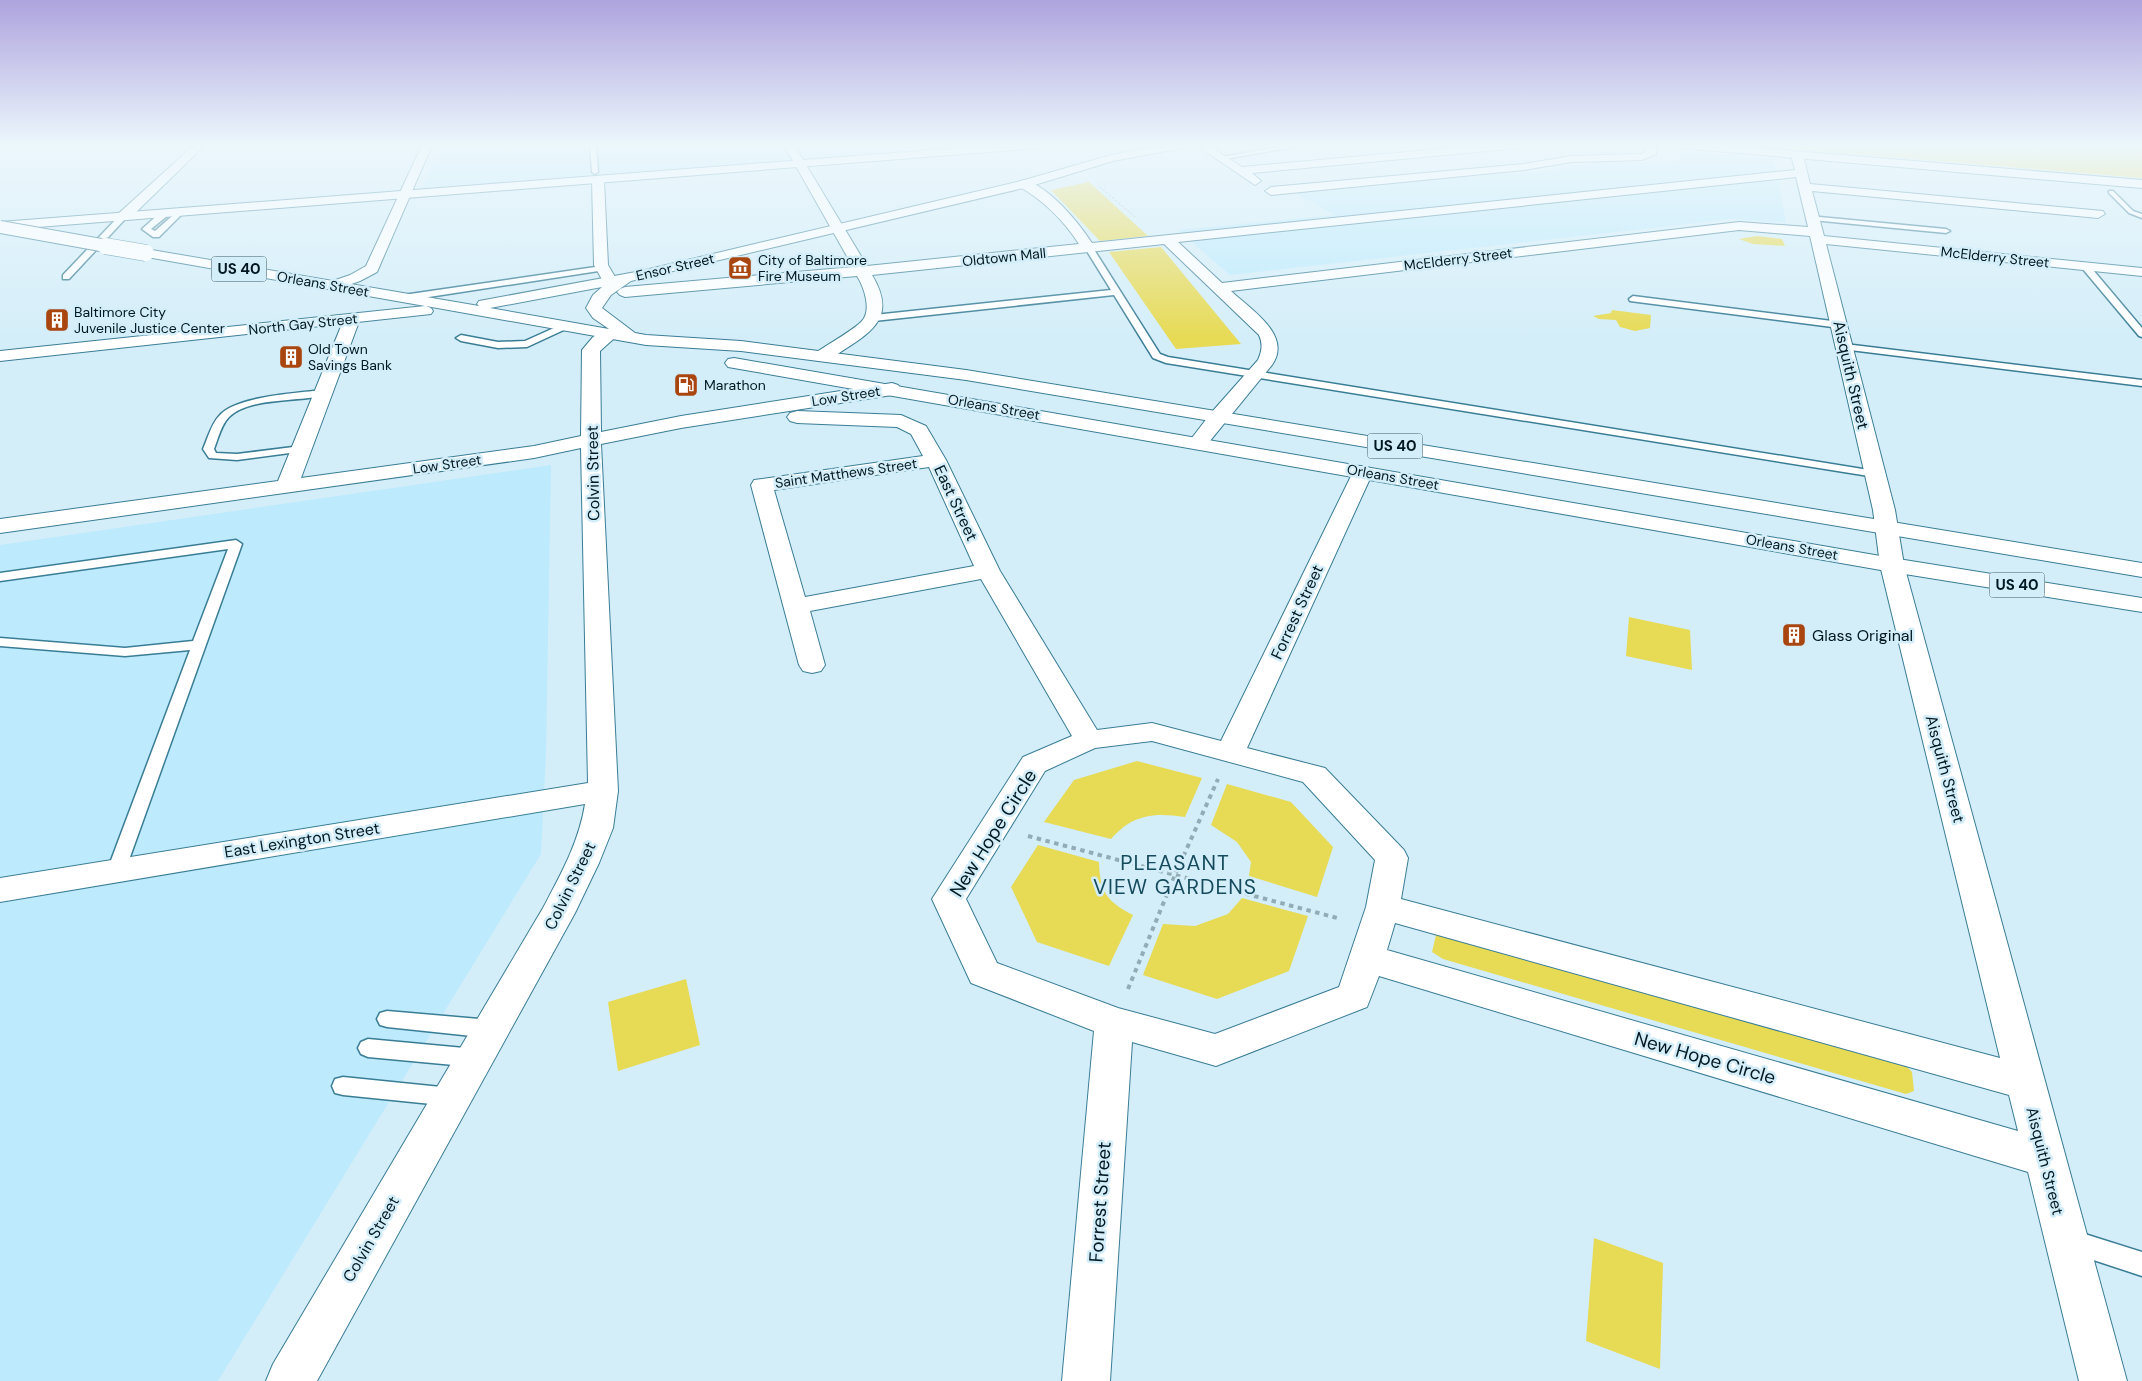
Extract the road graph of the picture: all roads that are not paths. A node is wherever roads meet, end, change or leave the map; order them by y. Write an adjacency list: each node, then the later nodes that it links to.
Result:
1 (131, 209): 17 (street)
2 (214, 209): 12 (street)
3 (398, 209): 32 (street)
4 (598, 209): 26 (street)
5 (826, 209): 20 (street)
6 (910, 209): 20 (street, Ensor Street)
7 (1056, 209): 24 (street)
8 (1477, 209): 18 (street, Oldtown Mall)
9 (1810, 209): 21 (street, Aisquith Street)
10 (2058, 209): 15 (street, Oldtown Mall)
11 (2128, 209): 16 (lane)
12 (180, 212): 13 (street); 13 (lane)
13 (164, 214): 17 (street)
14 (1300, 214): 18 (street)
15 (2098, 214)
16 (2142, 216)
17 (123, 217): 19 (street); 29 (lane)
18 (1316, 224): 23 (street, Oldtown Mall)
19 (0, 226): 32 (street, Orleans Street / US 40, bridge)
20 (837, 229): 28 (street, Ensor Street); 30 (street)
21 (1815, 230): 22 (lane); 25 (street, McElderry Street); 33 (street, McElderry Street); 41 (street, Aisquith Street)
22 (1946, 231)
23 (1165, 240): 24 (street, Oldtown Mall); 33 (street)
24 (1086, 243): 30 (street, Oldtown Mall); 35 (lane)
25 (2085, 266): 27 (street, McElderry Street); 44 (lane)
26 (602, 268): 31 (street); 36 (lane)
27 (2142, 272)
28 (633, 276): 31 (street, Ensor Street); 46 (street)
29 (66, 277)
30 (866, 277): 34 (street, Oldtown Mall); 39 (street)
31 (610, 282): 38 (street, Ensor Street)
32 (332, 286): 36 (street, Orleans Street / US 40)
33 (1220, 288): 50 (street)
34 (625, 292)
35 (1116, 292): 39 (lane); 50 (lane)
36 (403, 298): 38 (street, Orleans Street / US 40)
37 (1633, 299): 41 (lane)
38 (458, 308): 40 (street, North Gay Street); 42 (street, Orleans Street / US 40)
39 (874, 318): 49 (street)
40 (352, 319): 48 (street, North Gay Street); 53 (street)
41 (1840, 325): 47 (street, Aisquith Street)
42 (565, 326): 43 (street, Orleans Street / US 40); 45 (lane)
43 (611, 334): 46 (street, Orleans Street / US 40); 56 (street, Colvin Street)
44 (2142, 334)
45 (461, 338)
46 (640, 339): 49 (street, Orleans Street / US 40); 52 (street, Orleans Street / US 40)
47 (1845, 347): 51 (lane); 61 (street, Aisquith Street)
48 (0, 356)
49 (823, 356): 55 (street, Orleans Street / US 40)
50 (1254, 375): 55 (street); 61 (lane)
51 (2142, 383)
52 (892, 389): 54 (street, Low Street); 57 (street, Orleans Street / US 40)
53 (323, 393): 58 (street); 58 (lane)
54 (731, 414): 56 (street, Low Street); 59 (street, East Street)
55 (1218, 417): 57 (street); 64 (street, Orleans Street / US 40)
56 (591, 441): 62 (street, Low Street); 76 (street, Colvin Street)
57 (1198, 443): 60 (street, Orleans Street / US 40)
58 (301, 449): 62 (street)
59 (936, 460): 67 (street, East Street); 69 (street, Saint Matthews Street)
60 (1363, 472): 65 (street, Orleans Street / US 40); 75 (street, Forrest Street)
61 (1875, 474): 64 (street, Aisquith Street)
62 (287, 486): 63 (street, Low Street)
63 (0, 526)
64 (1888, 528): 65 (street, Aisquith Street); 66 (street, Orleans Street / US 40)
65 (1892, 565): 70 (street, Orleans Street / US 40); 85 (street, Aisquith Street)
66 (2142, 570)
67 (988, 571): 69 (street); 74 (street, East Street)
68 (0, 577): 72 (lane)
69 (796, 606): 73 (street, Saint Matthews Street)
70 (2141, 606)
71 (0, 642): 72 (lane)
72 (199, 645): 77 (lane)
73 (812, 665)
74 (1089, 740): 75 (street, New Hope Circle); 81 (street, New Hope Circle)
75 (1230, 752): 79 (street, New Hope Circle)
76 (603, 791): 77 (street, East Lexington Street); 82 (street, Colvin Street)
77 (116, 871): 78 (street, East Lexington Street)
78 (0, 890)
79 (1375, 931): 81 (street, New Hope Circle); 85 (street); 88 (street, New Hope Circle)
80 (387, 1019): 82 (lane)
81 (1114, 1022): 92 (street, Forrest Street)
82 (492, 1029): 84 (street, Colvin Street)
83 (368, 1048): 84 (lane)
84 (475, 1058): 87 (street, Colvin Street)
85 (2025, 1082): 88 (street, Aisquith Street)
86 (343, 1086): 87 (lane)
87 (452, 1098): 91 (street, Colvin Street)
88 (2044, 1158): 89 (street, Aisquith Street)
89 (2065, 1240): 90 (lane); 93 (street, Aisquith Street)
90 (2142, 1264)
91 (290, 1381)
92 (1086, 1381)
93 (2102, 1381)

